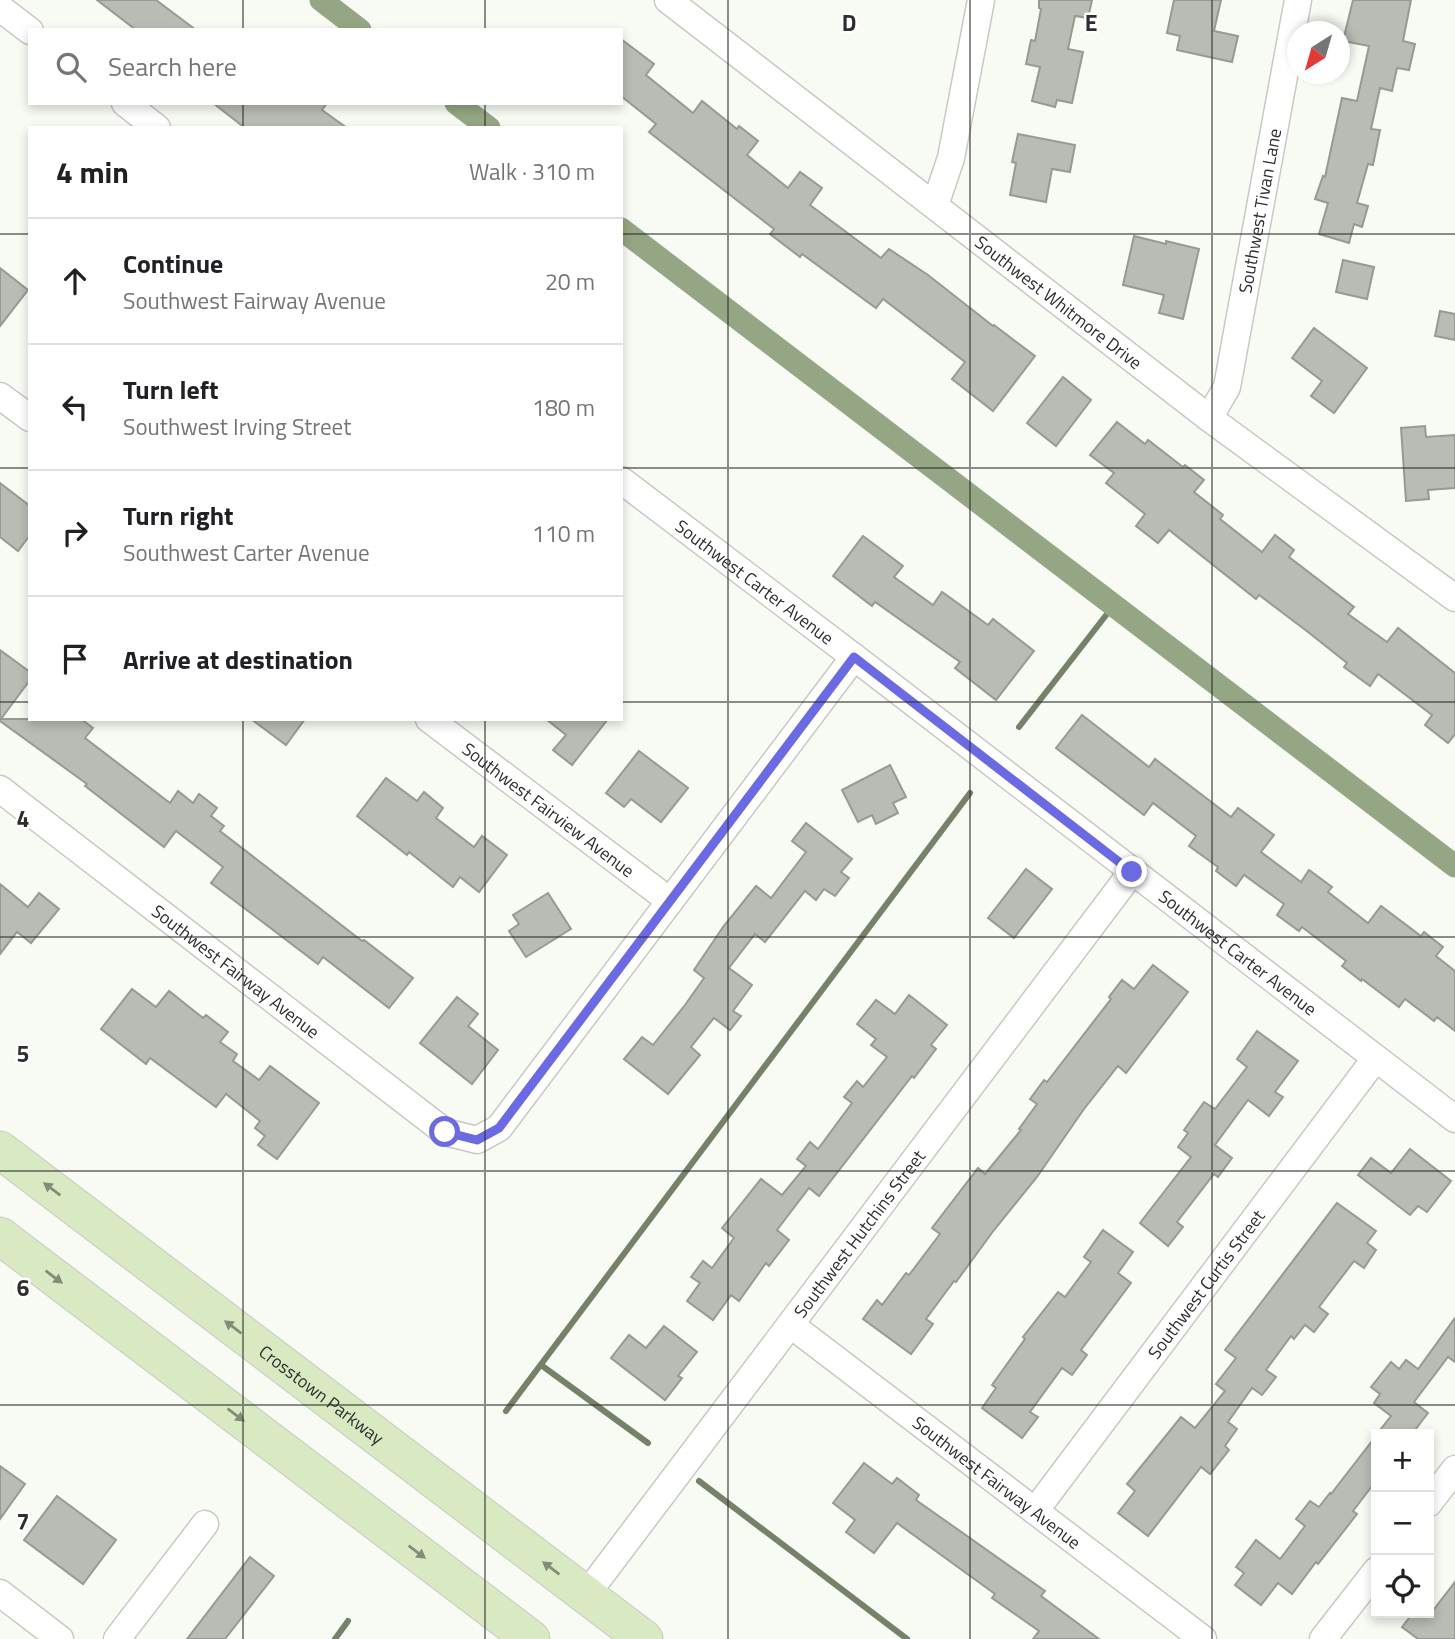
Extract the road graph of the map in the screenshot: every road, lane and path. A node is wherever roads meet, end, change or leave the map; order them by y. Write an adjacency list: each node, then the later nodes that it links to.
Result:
1 (668, 0): 8 (street, Southwest Whitmore Drive)
2 (981, 0): 8 (street)
3 (1298, 0): 11 (street, Southwest Tivan Lane)
4 (0, 8): 5 (street)
5 (28, 29)
6 (128, 105): 7 (street)
7 (155, 126)
8 (935, 205): 11 (street, Southwest Whitmore Drive)
9 (0, 396): 10 (street)
10 (28, 417)
11 (1209, 418): 13 (street, Southwest Whitmore Drive)
12 (623, 482): 14 (street, Southwest Carter Avenue)
13 (1455, 598)
14 (854, 657): 17 (street, Southwest Carter Avenue); 18 (street)
15 (432, 721): 18 (street, Southwest Fairview Avenue)
16 (0, 789): 18 (street, Southwest Fairway Avenue)
17 (1132, 872): 19 (street, Southwest Carter Avenue); 23 (street, Southwest Hutchins Street)
18 (670, 901)
19 (1375, 1059): 20 (street, Southwest Carter Avenue); 26 (street, Southwest Curtis Street)
20 (1455, 1119)
21 (0, 1150): 30 (main road, Crosstown Parkway, one-way to 21)
22 (0, 1236): 33 (main road, one-way to 33)
23 (791, 1325): 26 (street, Southwest Fairway Avenue); 30 (street, Southwest Hutchins Street)
24 (1455, 1469): 25 (street)
25 (1434, 1496)
26 (1035, 1511): 35 (street, Southwest Fairway Avenue)
27 (205, 1524): 32 (street)
28 (1371, 1577): 36 (street)
29 (0, 1593): 31 (street)
30 (586, 1595): 34 (main road, Crosstown Parkway)
31 (60, 1639)
32 (117, 1639)
33 (531, 1639)
34 (644, 1639)
35 (1203, 1639)
36 (1323, 1639)

